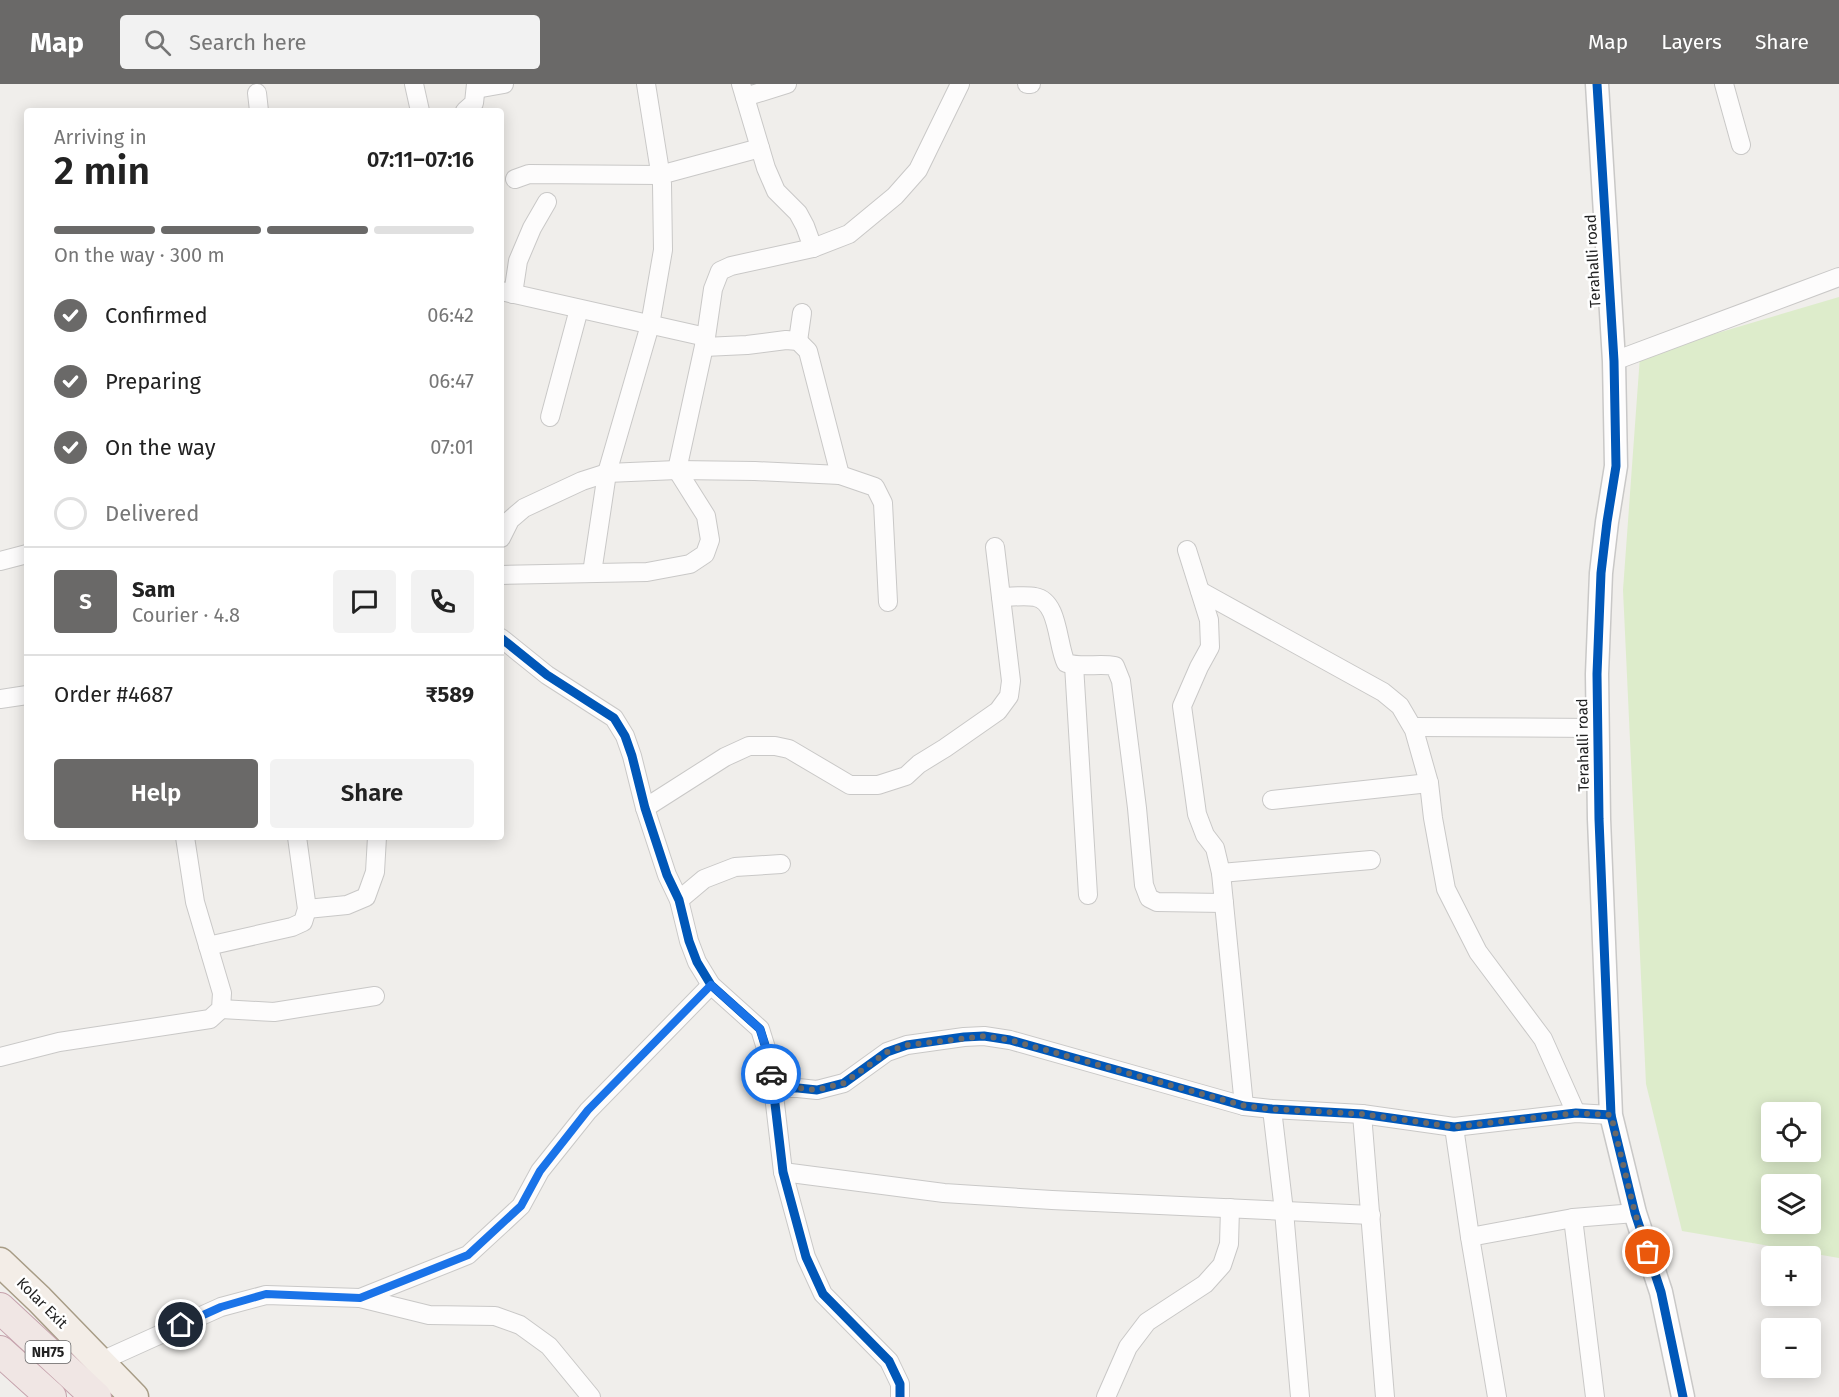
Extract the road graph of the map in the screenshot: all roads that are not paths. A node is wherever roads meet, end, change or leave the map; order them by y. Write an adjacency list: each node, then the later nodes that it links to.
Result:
1 (414, 84): 10 (street)
2 (504, 84): 8 (street)
3 (646, 84): 14 (street)
4 (787, 84): 9 (street)
5 (960, 84): 17 (street)
6 (1597, 84): 25 (street, Terahalli road)
7 (1724, 84): 12 (street)
8 (476, 87): 11 (street)
9 (743, 91): 13 (street)
10 (419, 108)
11 (468, 108)
12 (1741, 145)
13 (760, 148): 14 (street); 17 (street)
14 (660, 175): 15 (street); 22 (street)
15 (515, 179)
16 (547, 202): 19 (street)
17 (813, 248): 24 (street)
18 (1839, 277): 25 (street)
19 (507, 293): 20 (street)
20 (579, 309): 22 (street); 26 (street)
21 (801, 313): 23 (street)
22 (650, 325): 24 (street); 28 (street)
23 (798, 341): 24 (street); 29 (street)
24 (705, 342): 27 (street)
25 (1614, 361): 45 (street, Terahalli road)
26 (550, 417)
27 (677, 470): 28 (street); 29 (street); 35 (street)
28 (607, 473): 30 (street); 35 (street)
29 (840, 475): 39 (street)
30 (504, 532)
31 (995, 547): 38 (street)
32 (1187, 550): 37 (street)
33 (24, 555): 34 (street)
34 (0, 561)
35 (592, 573): 36 (street)
36 (504, 575)
37 (1200, 591): 44 (street); 54 (street)
38 (1001, 597): 41 (street); 48 (street)
39 (888, 602)
40 (504, 640): 48 (street)
41 (1074, 665): 55 (street); 57 (street)
42 (24, 695): 43 (street)
43 (0, 699)
44 (1413, 727): 45 (street); 46 (street)
45 (1598, 728): 69 (street, Terahalli road)
46 (1429, 783): 47 (street); 67 (street)
47 (1272, 800)
48 (645, 807): 56 (street)
49 (185, 840): 59 (street)
50 (297, 840): 58 (street)
51 (377, 840): 58 (street)
52 (1371, 860): 54 (street)
53 (781, 864): 56 (street)
54 (1221, 873): 57 (street)
55 (1088, 895)
56 (679, 900): 60 (street)
57 (1224, 903): 65 (street)
58 (307, 909): 59 (street)
59 (208, 946): 62 (street)
60 (711, 985): 64 (street); 79 (street)
61 (375, 996): 62 (street)
62 (221, 1009): 63 (street)
63 (0, 1057)
64 (772, 1088): 65 (street); 71 (street)
65 (1245, 1106): 66 (street)
66 (1272, 1109): 68 (street); 73 (street)
67 (1576, 1113): 69 (street); 70 (street)
68 (1362, 1114): 70 (street); 75 (street)
69 (1611, 1115): 74 (street, Terahalli road)
70 (1454, 1127): 77 (street)
71 (783, 1172): 72 (street); 87 (street)
72 (1230, 1208): 73 (street); 88 (street)
73 (1284, 1211): 75 (street); 89 (street)
74 (1635, 1213): 76 (street); 93 (street, Terahalli road)
75 (1371, 1215): 90 (street)
76 (1574, 1218): 77 (street); 92 (street)
77 (1470, 1237): 91 (street)
78 (0, 1262): 82 (main road, Kolar Exit)
79 (360, 1298): 82 (street); 86 (street)
80 (0, 1308): 84 (highway, NH75)
81 (0, 1351): 83 (highway, NH75)
82 (99, 1362): 85 (main road, Kolar Exit)
83 (51, 1397)
84 (96, 1397)
85 (134, 1397)
86 (591, 1397)
87 (900, 1397)
88 (1106, 1397)
89 (1300, 1397)
90 (1385, 1397)
91 (1497, 1397)
92 (1595, 1397)
93 (1683, 1397)

